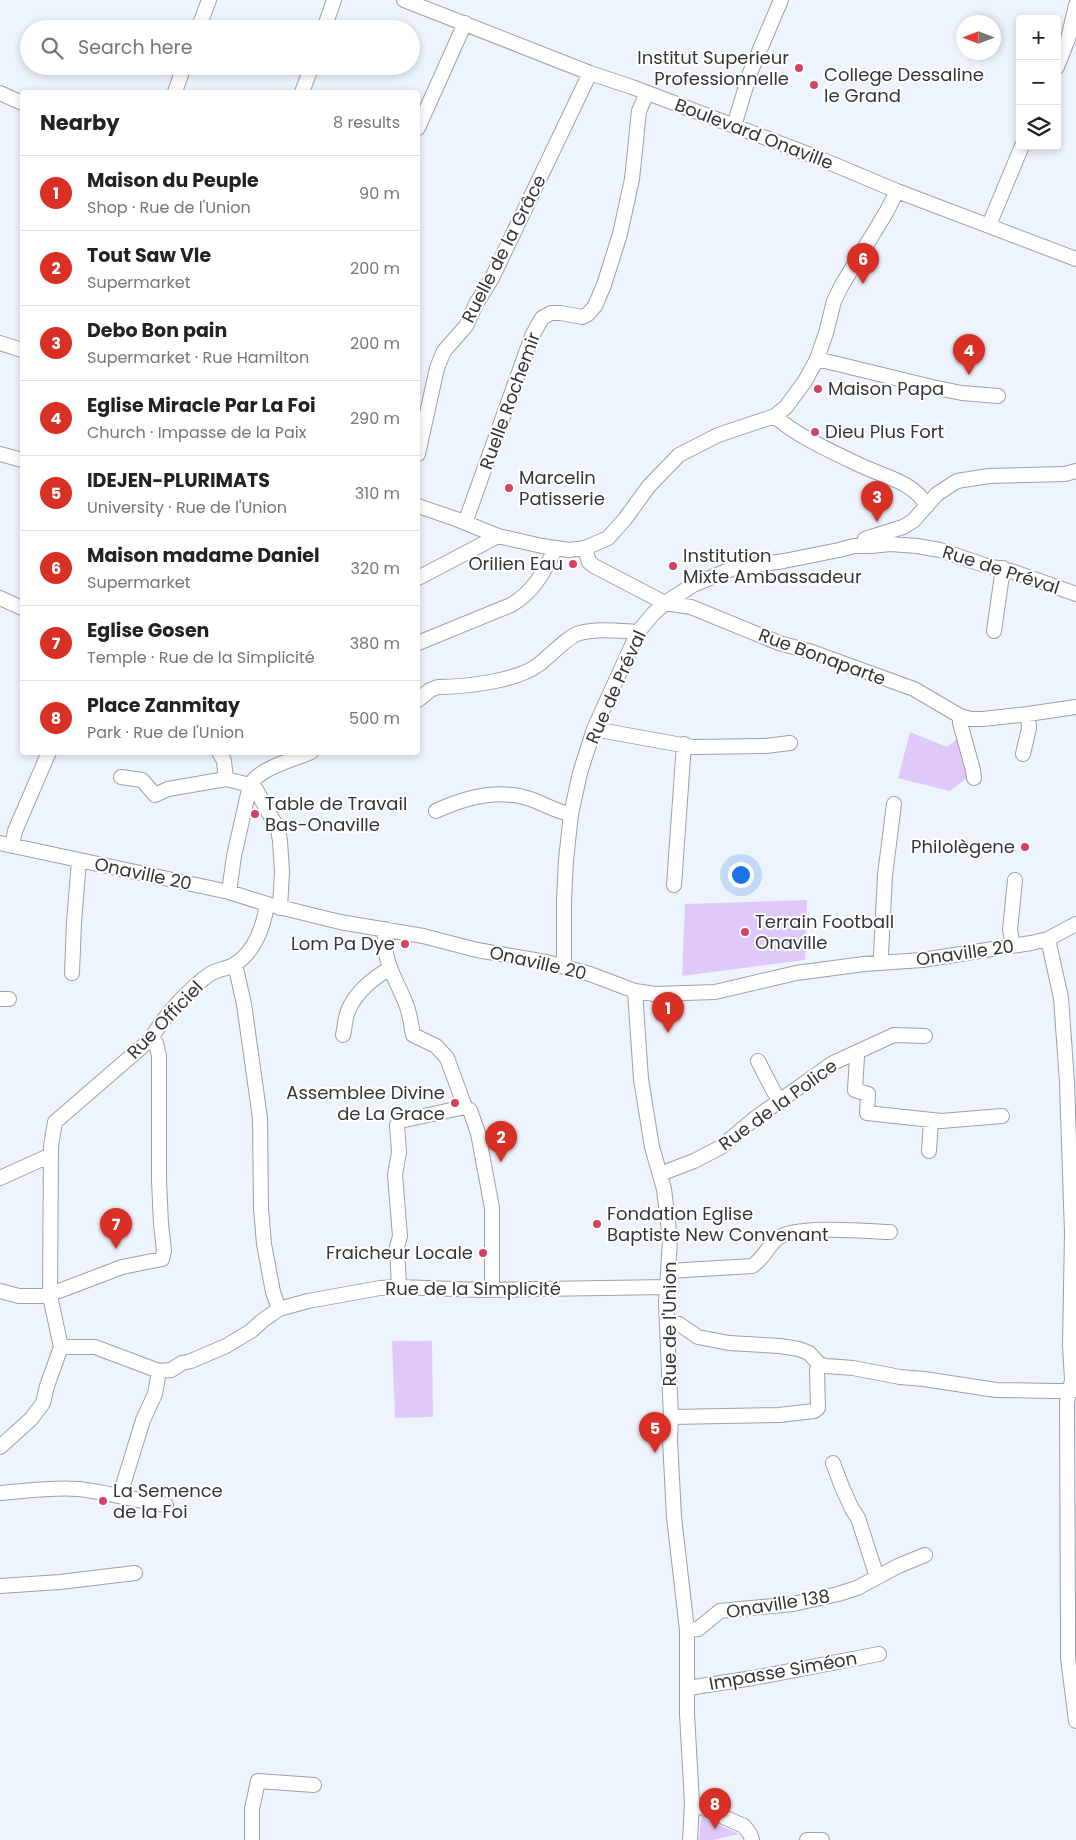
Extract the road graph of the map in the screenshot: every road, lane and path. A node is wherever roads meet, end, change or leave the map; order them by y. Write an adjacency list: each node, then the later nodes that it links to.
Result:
1 (209, 0): 6 (street)
2 (334, 0): 7 (street)
3 (404, 0): 8 (street, Boulevard Onaville)
4 (781, 0): 19 (street)
5 (1076, 5): 9 (street)
6 (201, 20)
7 (327, 20)
8 (465, 23): 10 (street, Boulevard Onaville); 18 (street)
9 (1059, 60)
10 (590, 73): 16 (street, Boulevard Onaville); 29 (street, Ruelle de la Grâce)
11 (181, 75): 13 (street)
12 (309, 75): 14 (street)
13 (175, 90)
14 (303, 90)
15 (0, 93): 17 (street)
16 (647, 93): 19 (street, Boulevard Onaville); 35 (street, Ruelle Rochemir)
17 (20, 102)
18 (420, 124)
19 (734, 126): 21 (street, Boulevard Onaville)
20 (1020, 150): 22 (street)
21 (897, 191): 22 (street, Boulevard Onaville); 26 (street)
22 (989, 225): 23 (street, Boulevard Onaville)
23 (1076, 259)
24 (0, 344): 25 (street)
25 (20, 349)
26 (817, 358): 27 (street); 28 (street)
27 (998, 396)
28 (775, 416): 33 (street); 41 (street)
29 (420, 445)
30 (0, 454): 31 (street)
31 (20, 459)
32 (1076, 471): 33 (street)
33 (927, 506): 36 (street)
34 (420, 507): 35 (street)
35 (465, 523): 37 (street)
36 (908, 524): 38 (street); 39 (street)
37 (498, 536): 40 (street); 43 (street)
38 (912, 545): 39 (street, Rue de Préval); 42 (street, Rue de Préval)
39 (854, 546): 46 (street, Rue de Préval)
40 (556, 548): 41 (street); 50 (street)
41 (585, 548): 46 (street, Rue Bonaparte)
42 (1003, 568): 44 (street, Rue de Préval); 48 (street)
43 (420, 577)
44 (1076, 594)
45 (0, 598): 47 (street)
46 (665, 603): 49 (street, Rue de Préval); 54 (street, Rue Bonaparte)
47 (20, 607)
48 (994, 631)
49 (638, 632): 51 (street); 55 (street, Rue de Préval)
50 (420, 642)
51 (420, 698)
52 (1076, 707): 53 (street, Rue Bonaparte)
53 (1028, 714): 54 (street, Rue Bonaparte); 58 (street)
54 (960, 716): 63 (street)
55 (594, 729): 57 (street); 68 (street, Rue de Préval)
56 (790, 743): 57 (street)
57 (684, 744): 72 (street)
58 (1024, 754)
59 (48, 755): 69 (street)
60 (220, 755): 64 (street)
61 (304, 755): 65 (street)
62 (121, 777): 64 (street)
63 (974, 778)
64 (226, 779): 65 (street)
65 (250, 785): 73 (street); 74 (street, Rue Officiel)
66 (894, 804): 79 (street)
67 (436, 811): 68 (street)
68 (571, 814): 81 (street, Rue de Préval)
69 (6, 844): 70 (street, Onaville 20)
70 (79, 860): 73 (street, Onaville 20); 83 (street)
71 (1015, 880): 78 (street)
72 (674, 885)
73 (229, 892): 74 (street, Onaville 20)
74 (274, 906): 76 (street, Onaville 20); 80 (street, Rue Officiel)
75 (1076, 924): 77 (street, Onaville 20)
76 (385, 929): 81 (street, Onaville 20); 82 (street)
77 (1048, 940): 78 (street, Onaville 20); 105 (street)
78 (1013, 945): 79 (street, Onaville 20)
79 (882, 963): 84 (street, Onaville 20)
80 (235, 964): 87 (street, Rue Officiel); 106 (street)
81 (564, 967): 84 (street, Onaville 20)
82 (389, 969): 85 (street); 91 (street)
83 (72, 973)
84 (635, 990): 96 (street, Rue de l'Union)
85 (343, 1035)
86 (925, 1036): 88 (street, Rue de la Police)
87 (151, 1039): 95 (street, Rue Officiel); 104 (street)
88 (855, 1053): 90 (street, Rue de la Police); 93 (street)
89 (758, 1061): 90 (street)
90 (781, 1102): 96 (street, Rue de la Police)
91 (465, 1107): 100 (street); 102 (street)
92 (1002, 1116): 93 (street)
93 (931, 1120): 94 (street)
94 (929, 1151)
95 (50, 1155): 97 (street); 104 (street)
96 (660, 1174): 99 (street, Rue de l'Union)
97 (0, 1178)
98 (890, 1232): 99 (street)
99 (668, 1271): 101 (street, Rue de l'Union)
100 (400, 1286): 102 (street, Rue de la Simplicité); 106 (street, Rue de la Simplicité)
101 (667, 1287): 102 (street, Rue de la Simplicité); 107 (street, Rue de l'Union)
102 (492, 1290)
103 (0, 1291): 104 (street)
104 (51, 1294): 108 (street)
105 (1074, 1294): 111 (street)
106 (279, 1309): 110 (street, Rue de la Simplicité)
107 (668, 1323): 109 (street); 112 (street, Rue de l'Union)
108 (62, 1347): 110 (street); 113 (street)
109 (820, 1364): 111 (street); 112 (street)
110 (159, 1371): 116 (street)
111 (1074, 1390): 118 (street)
112 (671, 1417): 124 (street, Rue de l'Union)
113 (0, 1447)
114 (833, 1463): 121 (street)
115 (0, 1493): 116 (street)
116 (120, 1495): 117 (street)
117 (166, 1505)
118 (1072, 1527): 123 (street)
119 (925, 1555): 121 (street, Onaville 138)
120 (135, 1574): 122 (street)
121 (877, 1577): 124 (street, Onaville 138)
122 (0, 1586)
123 (1072, 1627): 127 (street)
124 (687, 1630): 126 (street, Rue de l'Union)
125 (879, 1654): 126 (street, Impasse Siméon)
126 (688, 1688): 129 (street, Rue de l'Union)
127 (1076, 1721)
128 (314, 1785): 130 (street)
129 (692, 1803): 131 (street, Rue de l'Union); 132 (street)
130 (252, 1840)
131 (690, 1840)
132 (752, 1840)
133 (807, 1840): 134 (street)
134 (822, 1840)

